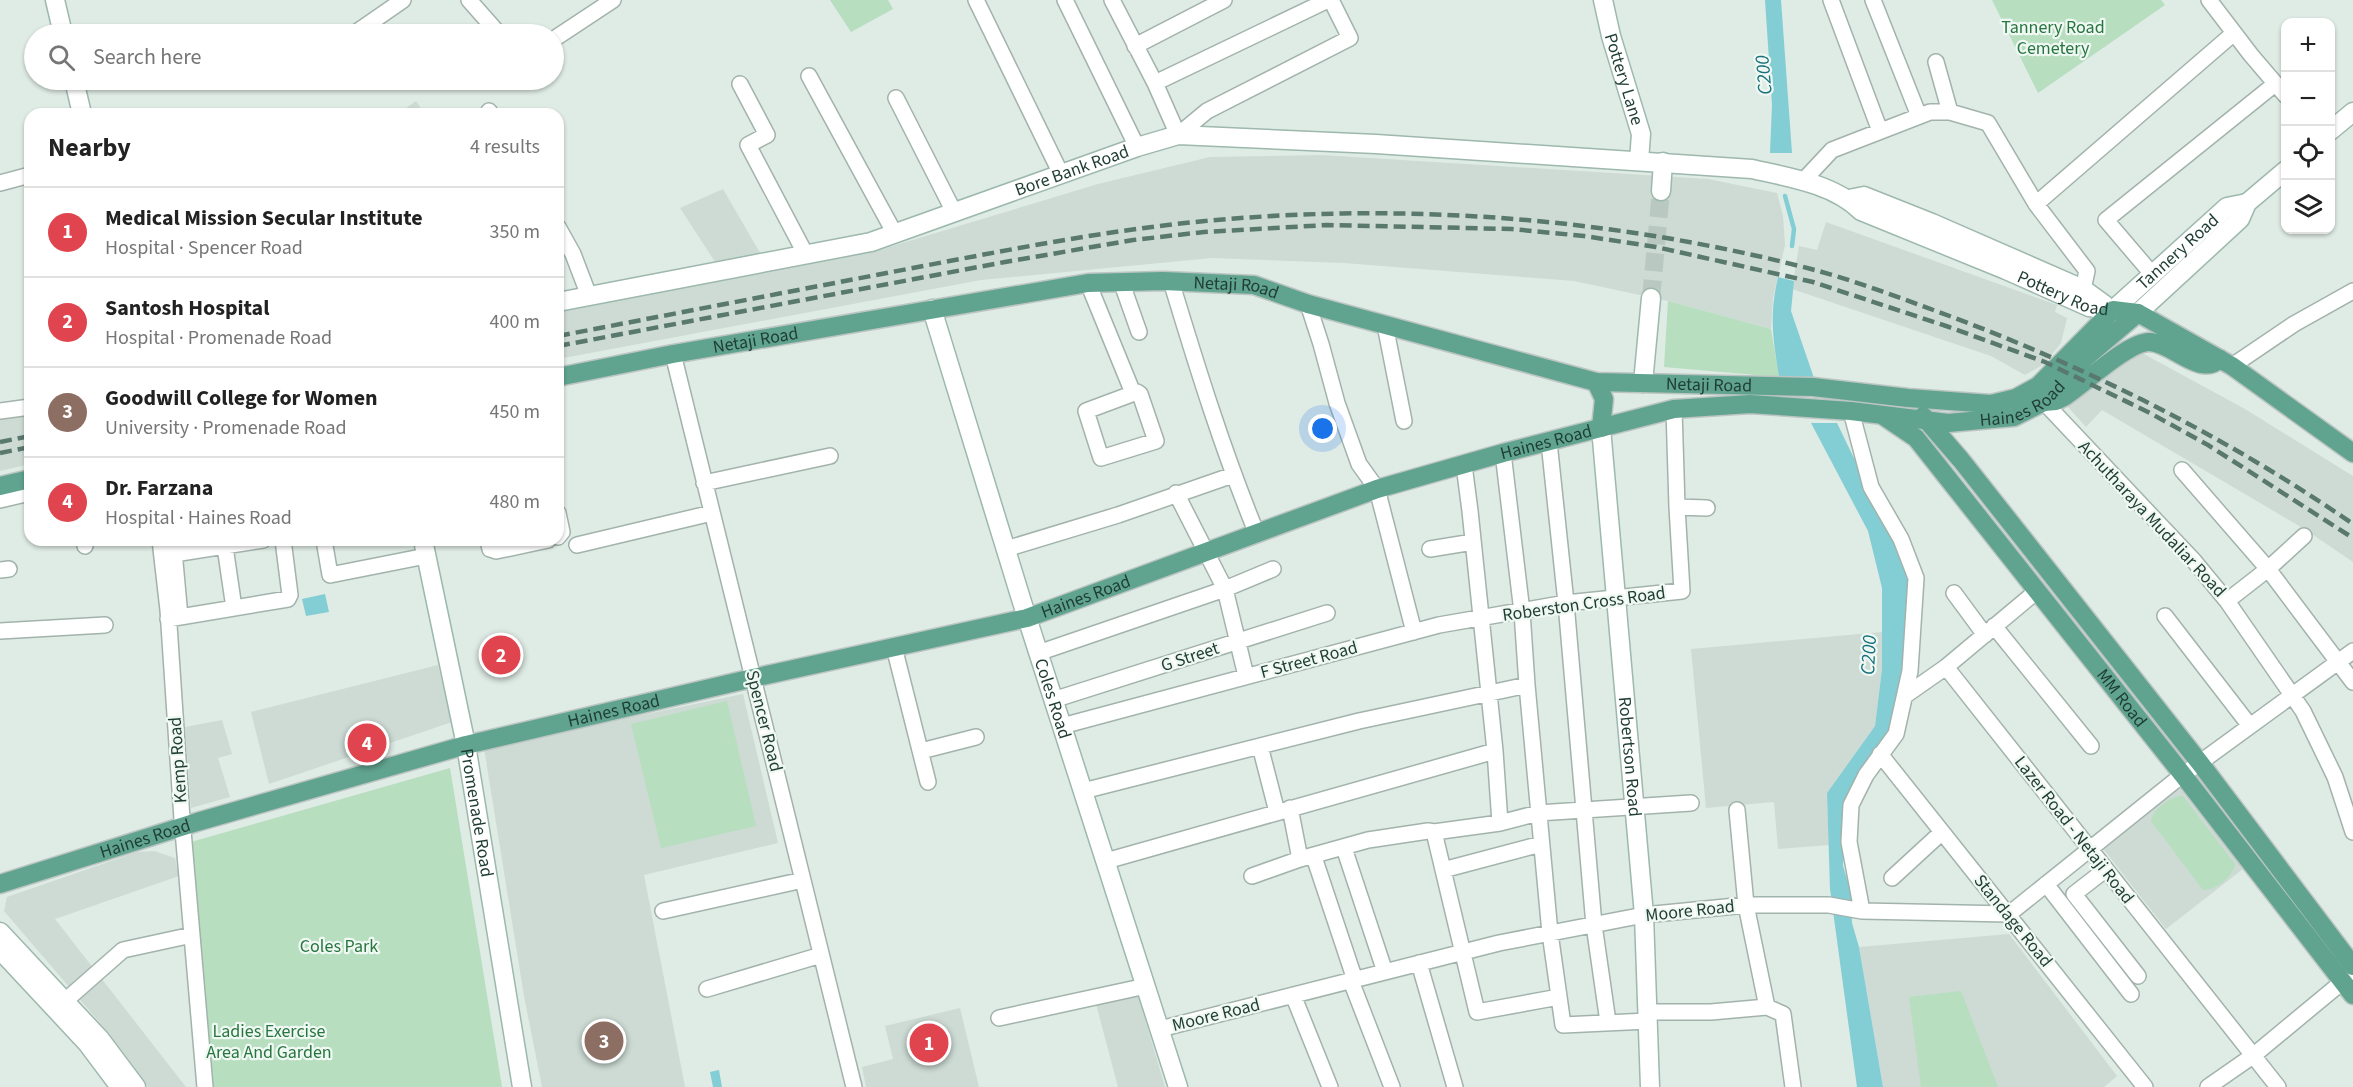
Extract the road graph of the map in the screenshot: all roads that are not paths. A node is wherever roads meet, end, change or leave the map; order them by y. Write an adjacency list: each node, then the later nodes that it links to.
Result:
1 (55, 0): 14 (street)
2 (403, 0): 15 (street)
3 (613, 0): 17 (street)
4 (976, 0): 39 (street)
5 (1065, 0): 35 (street)
6 (1112, 0): 19 (street)
7 (1224, 0): 19 (street)
8 (1330, 0): 22 (street); 34 (street)
9 (1603, 0): 37 (street, Pottery Lane)
10 (1831, 0): 33 (street)
11 (1874, 0): 31 (street)
12 (2209, 0): 18 (street)
13 (477, 2): 16 (street)
14 (61, 24)
15 (368, 24)
16 (492, 24)
17 (564, 32)
18 (2234, 33): 24 (street); 47 (street)
19 (1135, 46): 22 (street)
20 (1936, 62): 29 (street)
21 (809, 76): 49 (street)
22 (1155, 83): 34 (street)
23 (740, 84): 51 (street)
24 (2275, 84): 26 (street); 52 (street)
25 (76, 90): 28 (street)
26 (2281, 91)
27 (896, 98): 48 (street)
28 (81, 108)
29 (1950, 112): 31 (street); 47 (street)
30 (2353, 112): 32 (street)
31 (1919, 116): 33 (street)
32 (2335, 128)
33 (1880, 131): 42 (street)
34 (1178, 135): 35 (street, Bore Bank Road); 36 (street, Bore Bank Road)
35 (1137, 147): 39 (street, Bore Bank Road)
36 (1599, 158): 37 (street, Pottery Road)
37 (1639, 160): 38 (street, Pottery Road)
38 (1664, 162): 42 (street, Pottery Road); 44 (street)
39 (1061, 174): 48 (street, Bore Bank Road)
40 (2281, 174): 46 (street, Tannery Road)
41 (24, 177): 43 (street)
42 (1791, 178): 45 (street, Pottery Road)
43 (0, 183)
44 (1661, 191)
45 (1849, 199): 56 (street, Pottery Road); 63 (street, Pottery Road)
46 (2247, 203): 52 (street, Tannery Road); 64 (street, Tannery Road)
47 (2036, 204): 56 (street)
48 (954, 212): 49 (street, Bore Bank Road)
49 (895, 234): 51 (street, Bore Bank Road)
50 (564, 238): 58 (street)
51 (806, 255): 58 (street, Bore Bank Road)
52 (2152, 274): 63 (street, Tannery Road)
53 (1121, 281): 54 (main road, Netaji Road); 55 (main road, Netaji Road); 66 (street)
54 (1171, 281): 61 (main road, Netaji Road); 89 (street)
55 (1088, 283): 62 (main road, Netaji Road); 72 (street)
56 (2083, 289): 63 (street, Pottery Road)
57 (2353, 291): 68 (street)
58 (589, 297): 60 (street, Bore Bank Road)
59 (1651, 298): 71 (street)
60 (564, 301)
61 (1308, 304): 65 (main road, Netaji Road); 93 (street)
62 (932, 309): 67 (main road, Netaji Road); 112 (street, Coles Road)
63 (2113, 310): 64 (main road); 73 (main road, Haines Road)
64 (2138, 313): 68 (main road); 74 (main road, Haines Road)
65 (1385, 325): 70 (main road, Netaji Road); 81 (street)
66 (1139, 332)
67 (673, 354): 69 (main road, Netaji Road); 91 (street, Spencer Road)
68 (2226, 362): 74 (main road); 85 (main road)
69 (564, 376)
70 (1596, 382): 71 (main road, Netaji Road); 82 (main road)
71 (1643, 383): 73 (main road, Netaji Road)
72 (1133, 393): 72 (street)
73 (1908, 398): 80 (main road, MM Road)
74 (2043, 402): 80 (main road, Haines Road); 121 (street, Achutharaya Mudaliar Road)
75 (24, 407): 77 (street)
76 (1674, 410): 78 (main road, Haines Road); 82 (main road, Haines Road); 97 (street, Roberston Cross Road)
77 (0, 411)
78 (1851, 411): 79 (main road, Haines Road); 145 (street)
79 (1878, 414): 80 (main road, Haines Road); 118 (main road, MM Road)
80 (1926, 420): 157 (main road, MM Road)
81 (1404, 421)
82 (1600, 428): 83 (main road, Haines Road); 120 (street, Robertson Road)
83 (1549, 442): 84 (main road, Haines Road); 122 (street)
84 (1503, 453): 87 (main road, Haines Road); 124 (street)
85 (2353, 453)
86 (830, 456): 91 (street)
87 (1464, 465): 93 (main road, Haines Road); 102 (street)
88 (2182, 470): 116 (street)
89 (1233, 475): 94 (street); 100 (street)
90 (24, 480): 92 (main road)
91 (704, 483): 99 (street, Spencer Road)
92 (0, 486)
93 (1377, 489): 100 (main road, Haines Road); 133 (street)
94 (1176, 493): 112 (street); 114 (street)
95 (24, 494): 96 (street)
96 (0, 500)
97 (1677, 507): 98 (street); 120 (street, Roberston Cross Road)
98 (1707, 508)
99 (712, 513): 103 (street); 141 (street, Spencer Road)
100 (1257, 534): 114 (main road, Haines Road)
101 (2304, 536): 116 (street)
102 (1473, 542): 113 (street); 129 (street)
103 (577, 545)
104 (161, 546): 127 (street, Kemp Road)
105 (228, 546): 123 (street)
106 (284, 546): 123 (street)
107 (325, 546): 111 (street)
108 (489, 546): 109 (street)
109 (520, 546)
110 (173, 547): 127 (street)
111 (424, 548): 151 (street, Promenade Road)
112 (1006, 549): 128 (street, Coles Road)
113 (1430, 549)
114 (1207, 552): 117 (street); 128 (main road, Haines Road)
115 (1273, 569): 117 (street)
116 (2268, 569): 121 (street); 138 (street)
117 (1224, 589): 134 (street); 137 (street)
118 (2038, 590): 131 (street); 158 (main road, MM Road)
119 (1954, 593): 131 (street)
120 (1615, 598): 122 (street, Roberston Cross Road); 162 (street, Robertson Road)
121 (2227, 601): 146 (street, Achutharaya Mudaliar Road)
122 (1566, 603): 124 (street, Roberston Cross Road); 163 (street)
123 (237, 608): 127 (street)
124 (1522, 612): 129 (street, Roberston Cross Road); 143 (street)
125 (1327, 613): 134 (street, G Street)
126 (2165, 616): 149 (street)
127 (174, 618): 168 (street, Kemp Road)
128 (1027, 618): 135 (main road, Haines Road); 137 (street, Coles Road)
129 (1481, 618): 133 (street, Roberston Cross Road); 144 (street)
130 (105, 625): 132 (street)
131 (1989, 630): 139 (street); 153 (street)
132 (0, 631)
133 (1414, 632): 140 (street, F Street Road)
134 (1239, 641): 140 (street); 147 (street, G Street)
135 (894, 647): 141 (main road, Haines Road); 154 (street)
136 (2353, 651): 138 (street)
137 (1038, 653): 147 (street, Coles Road)
138 (2337, 660): 142 (street); 146 (street)
139 (1946, 667): 145 (street); 174 (street, Lazer Road - Netaji Road)
140 (1246, 676): 148 (street, F Street Road)
141 (753, 678): 151 (main road, Haines Road); 181 (street, Spencer Road)
142 (2353, 682)
143 (1527, 685): 144 (street); 166 (street)
144 (1490, 693): 152 (street); 155 (street)
145 (1905, 695): 156 (street)
146 (2291, 696): 149 (street); 170 (street, Achutharaya Mudaliar Road)
147 (1053, 700): 148 (street, Coles Road)
148 (1062, 726): 160 (street, Coles Road)
149 (2250, 726): 157 (street)
150 (976, 737): 154 (street)
151 (466, 745): 168 (main road, Haines Road); 217 (street, Promenade Road)
152 (1260, 746): 160 (street); 164 (street)
153 (2091, 746)
154 (921, 751): 159 (street)
155 (1494, 751): 164 (street); 167 (street)
156 (1880, 754): 171 (street, Standage Road); 186 (street)
157 (2200, 763): 158 (street); 197 (main road, MM Road)
158 (2183, 775): 174 (street); 201 (main road, MM Road)
159 (928, 782)
160 (1083, 791): 176 (street, Coles Road)
161 (1691, 803): 162 (street)
162 (1634, 807): 163 (street); 188 (street, Robertson Road)
163 (1586, 809): 166 (street); 189 (street)
164 (1283, 810): 175 (street); 176 (street)
165 (1737, 810): 184 (street)
166 (1538, 813): 167 (street); 172 (street)
167 (1500, 823): 169 (street)
168 (182, 827): 182 (main road, Haines Road); 192 (street, Kemp Road)
169 (1434, 832): 173 (street); 177 (street)
170 (2353, 832)
171 (1941, 833): 180 (street); 187 (street, Standage Road)
172 (1541, 844): 177 (street); 191 (street)
173 (1344, 848): 175 (street); 198 (street)
174 (2088, 849): 178 (street, Lazer Road - Netaji Road); 183 (street)
175 (1307, 858): 179 (street); 200 (street)
176 (1106, 861): 202 (street, Coles Road)
177 (1443, 870): 194 (street)
178 (2105, 870): 199 (street); 213 (street, Lazer Road - Netaji Road)
179 (1252, 876)
180 (1892, 878)
181 (802, 880): 185 (street); 195 (street, Spencer Road)
182 (0, 884)
183 (2046, 884): 187 (street); 204 (street)
184 (1746, 905): 186 (street, Moore Road); 188 (street, Moore Road); 208 (street)
185 (663, 911)
186 (1862, 911): 187 (street, Moore Road)
187 (2009, 914): 225 (street, Standage Road)
188 (1644, 915): 189 (street, Moore Road); 209 (street, Robertson Road)
189 (1594, 925): 191 (street, Moore Road); 211 (street)
190 (0, 932): 207 (street)
191 (1550, 933): 194 (street, Moore Road); 206 (street)
192 (192, 935): 207 (street); 216 (street, Kemp Road)
193 (0, 949): 214 (street)
194 (1462, 952): 196 (street, Moore Road); 206 (street)
195 (821, 956): 203 (street); 218 (street, Spencer Road)
196 (1419, 963): 198 (street, Moore Road); 222 (street)
197 (2353, 966)
198 (1385, 972): 200 (street, Moore Road)
199 (2138, 976)
200 (1353, 980): 205 (street, Moore Road); 221 (street)
201 (2349, 983): 213 (street)
202 (1146, 986): 210 (street); 212 (street, Coles Road)
203 (707, 989)
204 (2131, 994)
205 (1293, 995): 212 (street, Moore Road); 220 (street)
206 (1559, 997): 211 (street)
207 (66, 1001): 215 (street)
208 (1767, 1007): 209 (street); 224 (street)
209 (1648, 1016): 211 (street); 223 (street, Robertson Road)
210 (999, 1018)
211 (1608, 1022)
212 (1160, 1029): 219 (street, Coles Road)
213 (2254, 1055): 226 (street); 227 (street, Lazer Road - Netaji Road)
214 (120, 1087)
215 (136, 1087)
216 (205, 1087)
217 (522, 1087)
218 (854, 1087)
219 (1178, 1087)
220 (1330, 1087)
221 (1392, 1087)
222 (1455, 1087)
223 (1650, 1087)
224 (1793, 1087)
225 (2145, 1087)
226 (2208, 1087)
227 (2278, 1087)

